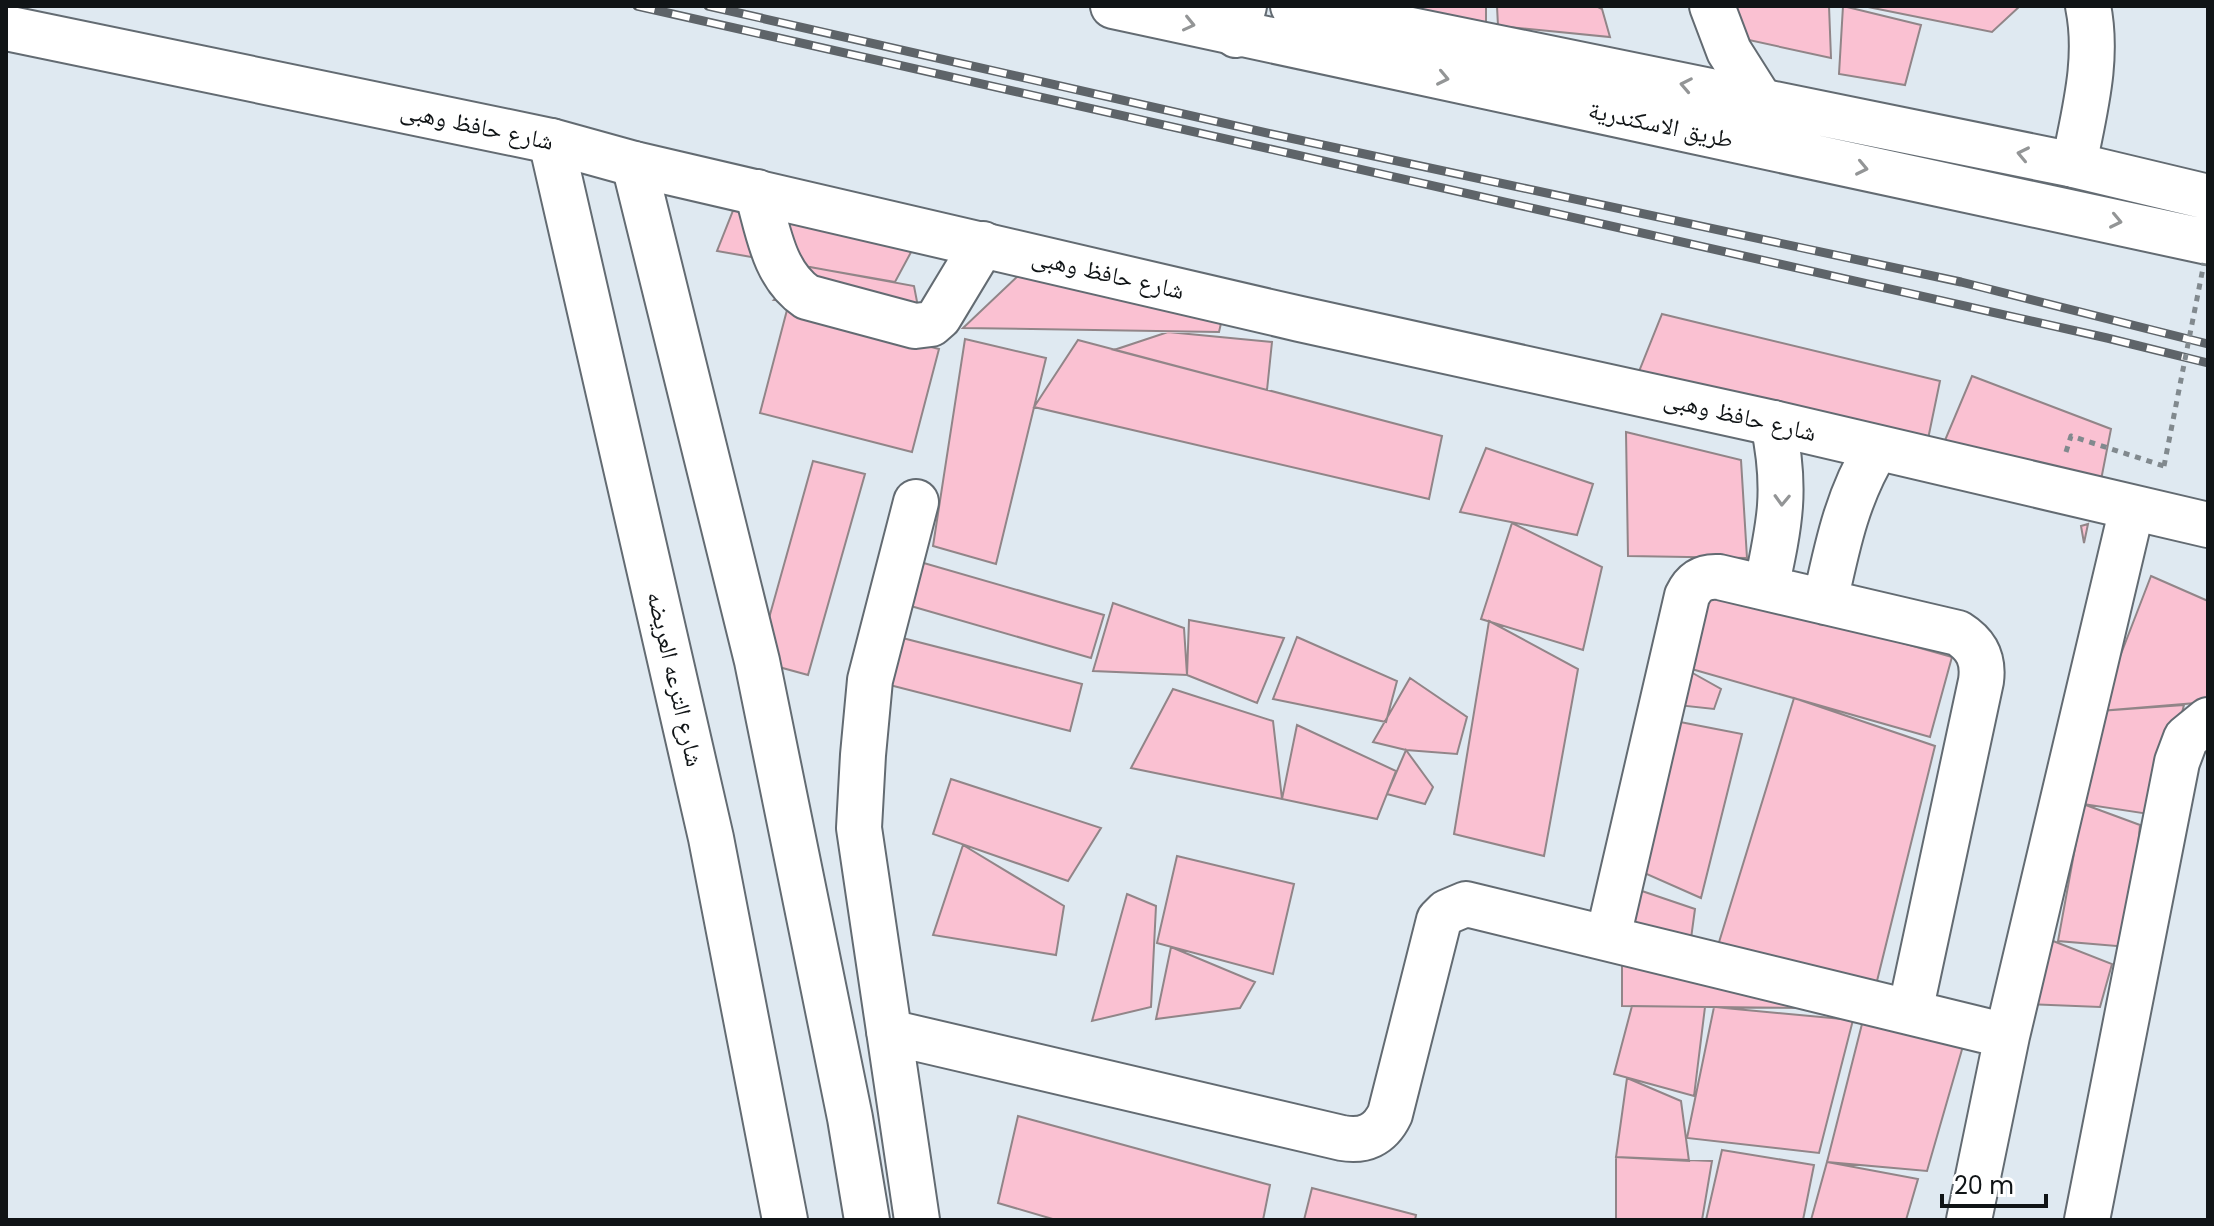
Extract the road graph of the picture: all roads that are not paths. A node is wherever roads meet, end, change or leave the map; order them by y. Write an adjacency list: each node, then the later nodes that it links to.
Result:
1 (1113, 6): 5 (main road, طريق الاسكندرية, one-way to 5)
2 (1293, 6): 7 (main road, طريق الاسكندرية, one-way to 2)
3 (1712, 6): 7 (main road)
4 (2088, 6): 13 (main road)
5 (1240, 20): 10 (main road, طريق الاسكندرية, one-way to 10)
6 (6, 28): 9 (main road, شارع حافظ وهبى)
7 (1760, 100): 8 (main road, طريق الاسكندرية); 10 (main road)
8 (1837, 116): 11 (main road); 13 (main road, طريق الاسكندرية, one-way to 8)
9 (551, 141): 12 (main road, شارع حافظ وهبى); 30 (main road, شارع الترعه العريضه)
10 (1757, 145): 11 (main road, طريق الاسكندرية)
11 (1819, 159): 17 (main road, طريق الاسكندرية, one-way to 17)
12 (634, 164): 14 (main road, شارع حافظ وهبى); 31 (main road)
13 (2074, 165): 15 (main road, طريق الاسكندرية)
14 (757, 192): 16 (main road, شارع حافظ وهبى); 16 (main road)
15 (2208, 197)
16 (983, 244): 18 (main road, شارع حافظ وهبى)
17 (2206, 252)
18 (1773, 423): 19 (main road, شارع حافظ وهبى); 23 (main road, one-way to 23)
19 (1877, 448): 21 (main road, شارع حافظ وهبى); 24 (main road)
20 (916, 502): 28 (main road)
21 (2132, 508): 22 (main road, شارع حافظ وهبى); 29 (main road)
22 (2208, 525)
23 (1766, 588): 24 (main road); 26 (main road)
24 (1825, 602): 27 (main road)
25 (2208, 720): 34 (main road)
26 (1608, 937): 27 (main road); 28 (main road)
27 (1910, 1012): 29 (main road)
28 (889, 1032): 32 (main road)
29 (2007, 1036): 33 (main road)
30 (785, 1220)
31 (867, 1220)
32 (917, 1220)
33 (1969, 1220)
34 (2087, 1220)

